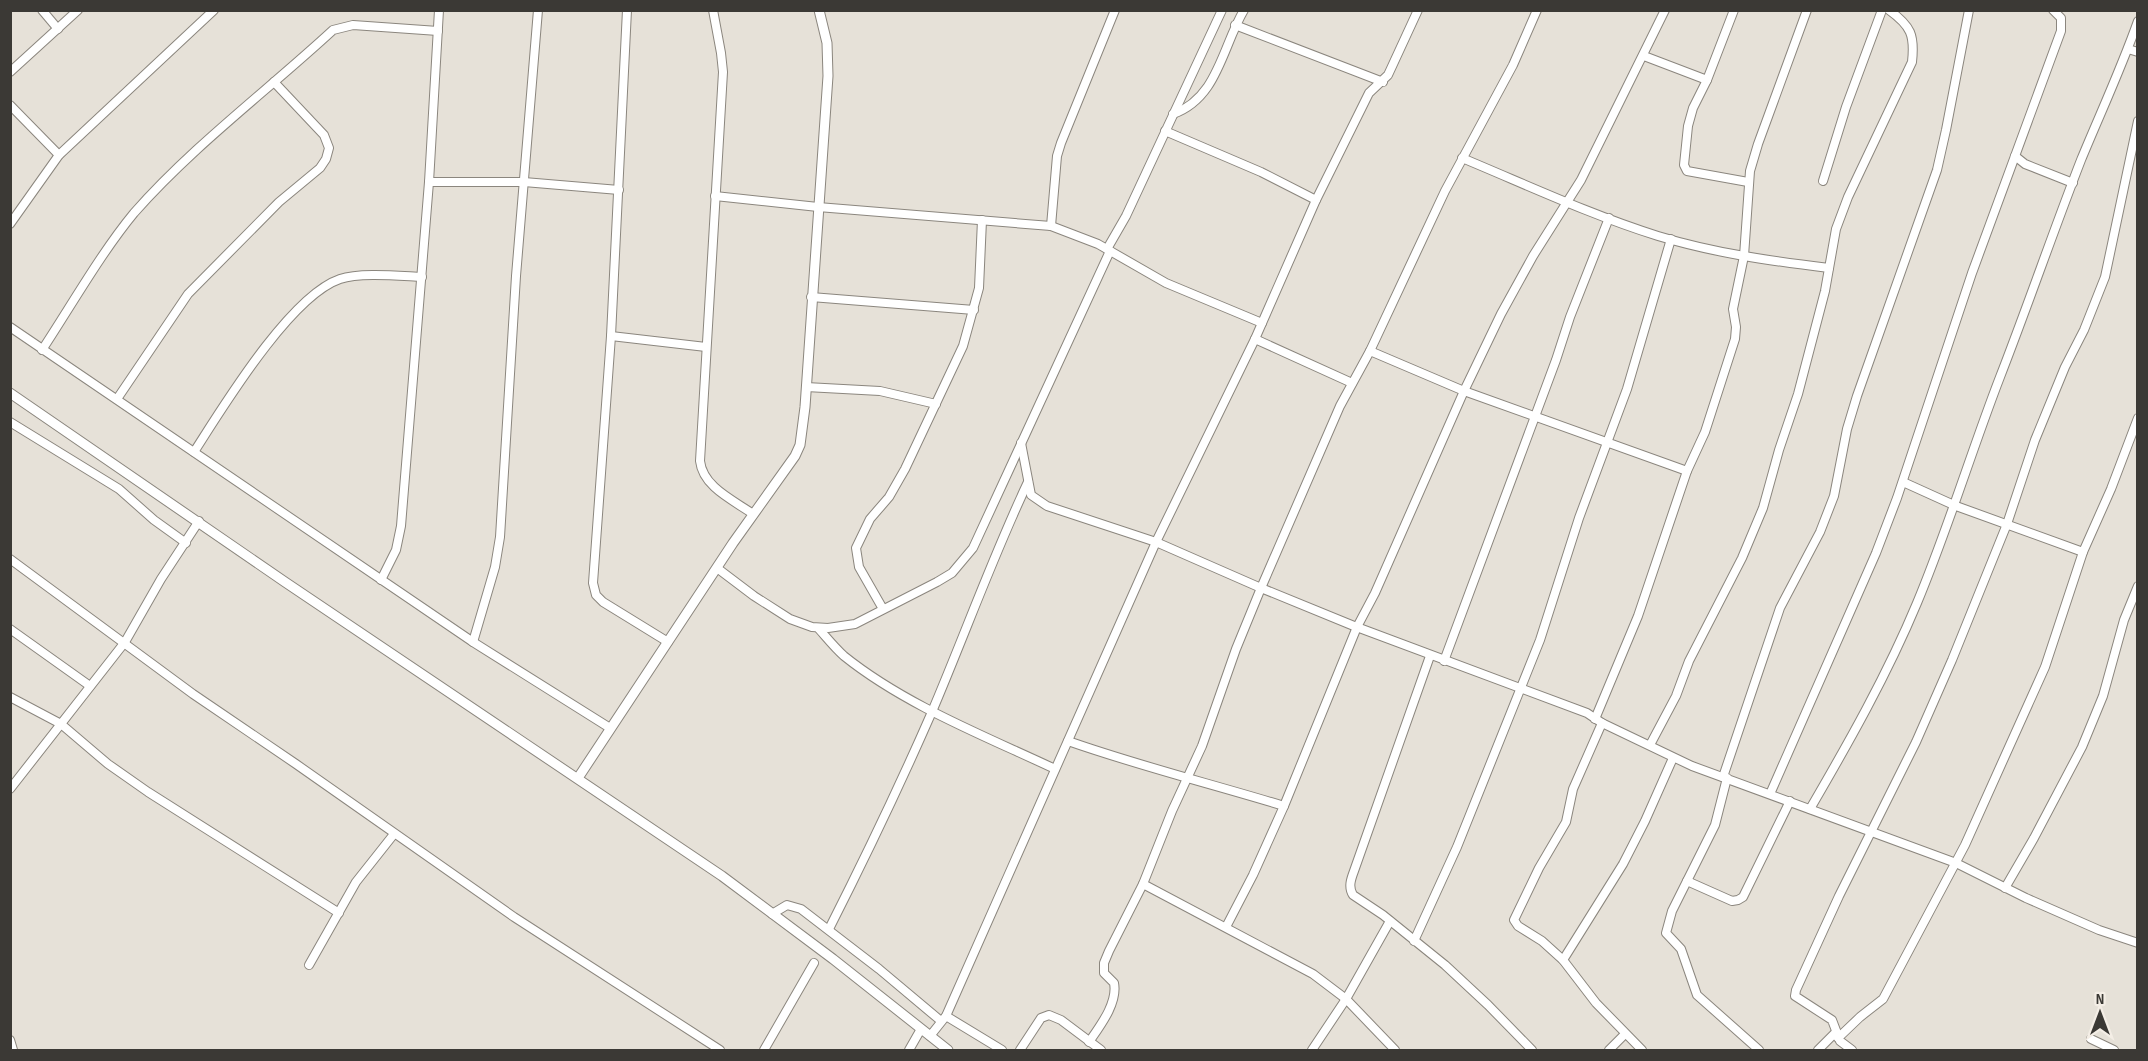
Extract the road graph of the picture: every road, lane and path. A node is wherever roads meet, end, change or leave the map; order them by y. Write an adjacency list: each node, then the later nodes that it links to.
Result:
1 (42, 10): 23 (street)
2 (78, 10): 23 (street)
3 (214, 10): 36 (street)
4 (439, 10): 24 (street)
5 (538, 10): 41 (street)
6 (627, 10): 44 (street)
7 (713, 10): 45 (street)
8 (819, 10): 48 (street)
9 (1115, 10): 52 (street)
10 (1222, 10): 33 (street)
11 (1244, 10): 22 (street)
12 (1418, 10): 31 (street)
13 (1537, 10): 38 (street)
14 (1665, 10): 27 (street)
15 (1734, 10): 29 (street)
16 (1807, 10): 42 (street)
17 (1882, 10): 39 (street)
18 (1889, 10): 56 (street)
19 (1969, 10): 114 (street)
20 (2053, 10): 37 (street)
21 (2138, 21): 25 (street)
22 (1235, 25): 31 (street); 33 (street)
23 (58, 29): 28 (street)
24 (438, 31): 30 (street); 40 (street)
25 (2128, 49): 26 (street); 43 (street)
26 (2138, 52)
27 (1644, 56): 29 (street); 47 (street)
28 (10, 72)
29 (1707, 80): 42 (street)
30 (274, 82): 65 (street); 71 (street)
31 (1383, 82): 46 (street)
32 (10, 105): 36 (street)
33 (1173, 114): 35 (street)
34 (2138, 121): 85 (street)
35 (1165, 131): 46 (street); 54 (street)
36 (59, 155): 51 (street)
37 (2015, 156): 43 (street); 81 (street)
38 (1462, 158): 47 (street); 66 (street)
39 (1823, 181)
40 (429, 182): 41 (street); 57 (street)
41 (524, 182): 44 (street); 99 (street)
42 (1748, 182): 55 (street)
43 (2073, 183): 82 (street)
44 (619, 190): 62 (street)
45 (715, 196): 48 (street); 64 (street)
46 (1316, 200): 60 (street)
47 (1567, 202): 49 (street); 69 (street)
48 (818, 207): 50 (street); 58 (street)
49 (1608, 218): 53 (street); 73 (street)
50 (982, 220): 52 (street); 59 (street)
51 (10, 224)
52 (1051, 226): 54 (street)
53 (1671, 239): 55 (street); 77 (street)
54 (1108, 250): 60 (street); 76 (street)
55 (1744, 256): 56 (street); 79 (street)
56 (1829, 268): 111 (street)
57 (422, 277): 78 (street); 91 (street)
58 (811, 297): 59 (street); 68 (street)
59 (974, 310): 72 (street)
60 (1262, 323): 63 (street)
61 (10, 327): 65 (street)
62 (611, 336): 64 (street); 100 (street)
63 (1256, 339): 67 (street); 86 (street)
64 (706, 347): 83 (street)
65 (42, 350): 71 (street)
66 (1370, 351): 67 (street); 69 (street)
67 (1352, 383): 93 (street)
68 (806, 387): 72 (street); 83 (street)
69 (1464, 391): 73 (street); 95 (street)
70 (10, 393): 84 (street)
71 (117, 399): 78 (street)
72 (936, 404): 94 (street)
73 (1534, 417): 77 (street); 102 (street)
74 (2138, 418): 88 (street)
75 (10, 422): 87 (street)
76 (1021, 443): 80 (street); 94 (street)
77 (1606, 443): 79 (street); 104 (street)
78 (194, 452): 91 (street)
79 (1687, 471): 107 (street)
80 (1028, 481): 86 (street); 106 (street)
81 (1903, 482): 82 (street); 118 (street)
82 (1956, 506): 85 (street); 121 (street)
83 (753, 514): 90 (street)
84 (199, 521): 87 (street); 115 (street)
85 (2007, 524): 88 (street); 122 (street)
86 (1156, 542): 93 (street); 110 (street)
87 (186, 543): 98 (street)
88 (2083, 552): 124 (street)
89 (10, 559): 98 (street)
90 (717, 568): 97 (street); 100 (street)
91 (381, 580): 99 (street)
92 (2138, 586): 127 (street)
93 (1260, 588): 95 (street); 116 (street)
94 (883, 609): 97 (street)
95 (1357, 627): 101 (street); 120 (street)
96 (10, 629): 103 (street)
97 (819, 629): 106 (street)
98 (125, 642): 103 (street); 123 (street)
99 (473, 642): 109 (street)
100 (668, 642): 109 (street)
101 (1430, 656): 102 (street); 130 (street)
102 (1444, 661): 104 (street)
103 (90, 686): 108 (street)
104 (1522, 688): 107 (street); 133 (street)
105 (10, 697): 108 (street)
106 (932, 711): 113 (street); 132 (street)
107 (1598, 721): 111 (street); 135 (street)
108 (61, 724): 117 (street); 128 (street)
109 (610, 728): 115 (street)
110 (1068, 741): 113 (street); 116 (street)
111 (1650, 745): 112 (street)
112 (1672, 758): 114 (street); 135 (street)
113 (1055, 769): 139 (street)
114 (1725, 777): 118 (street); 125 (street)
115 (578, 778): 129 (street)
116 (1187, 778): 120 (street); 126 (street)
117 (10, 789)
118 (1770, 794): 119 (street)
119 (1790, 801): 121 (street); 125 (street)
120 (1284, 806): 131 (street)
121 (1810, 808): 122 (street)
122 (1870, 832): 124 (street); 142 (street)
123 (394, 834): 128 (street); 148 (street)
124 (1956, 863): 127 (street); 142 (street)
125 (1687, 881): 160 (street)
126 (1143, 884): 131 (street); 146 (street)
127 (2005, 888): 134 (street)
128 (339, 913): 137 (street)
129 (772, 914): 132 (street); 140 (street)
130 (1390, 921): 133 (street); 138 (street)
131 (1226, 927): 138 (street)
132 (829, 929): 139 (street)
133 (1414, 941): 157 (street)
134 (2138, 943)
135 (1563, 960): 141 (street)
136 (814, 963): 149 (street)
137 (309, 965)
138 (1346, 999): 155 (street); 156 (street)
139 (943, 1018): 143 (street); 152 (street)
140 (921, 1029): 143 (street); 150 (street)
141 (1625, 1034): 158 (street); 159 (street)
142 (1837, 1035): 161 (street); 162 (street)
143 (930, 1036): 151 (street)
144 (2091, 1039): 163 (street)
145 (10, 1040): 147 (street)
146 (1089, 1042): 153 (street); 154 (street)
147 (13, 1050)
148 (720, 1050)
149 (764, 1050)
150 (909, 1050)
151 (948, 1050)
152 (1002, 1050)
153 (1020, 1050)
154 (1101, 1050)
155 (1312, 1050)
156 (1395, 1050)
157 (1532, 1050)
158 (1609, 1050)
159 (1642, 1050)
160 (1760, 1050)
161 (1818, 1050)
162 (1852, 1050)
163 (2114, 1050)

